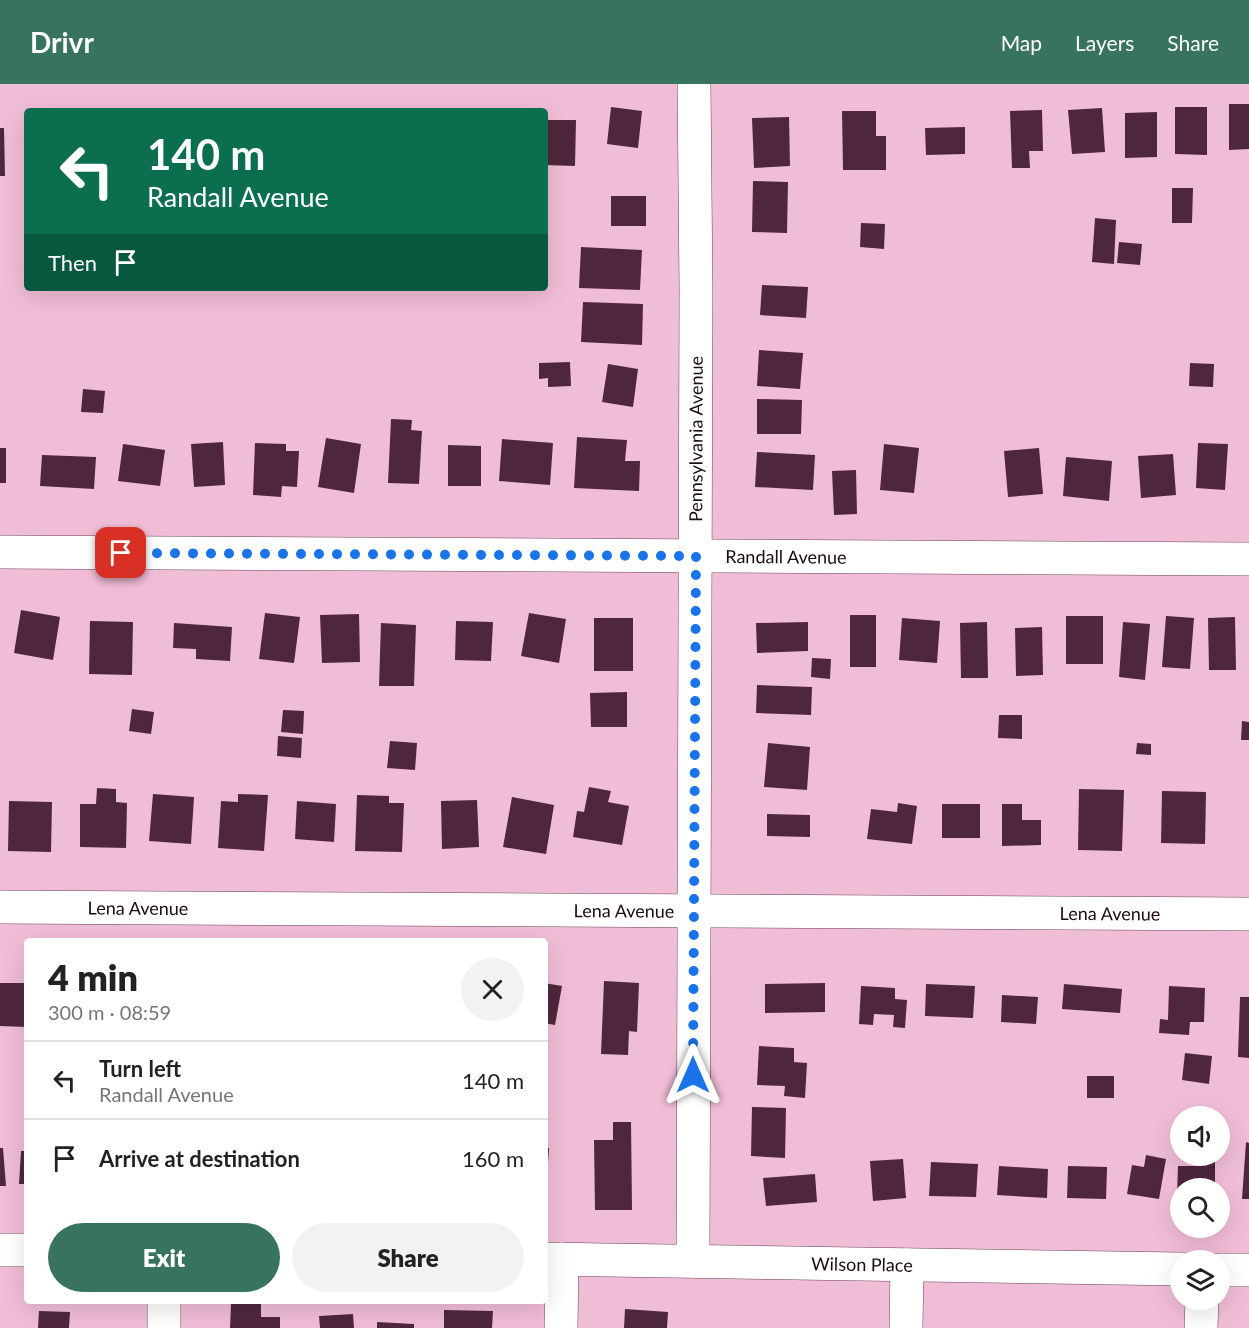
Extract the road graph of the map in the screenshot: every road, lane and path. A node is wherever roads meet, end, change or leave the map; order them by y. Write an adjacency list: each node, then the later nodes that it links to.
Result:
1 (694, 84): 3 (street, Pennsylvania Avenue)
2 (0, 552): 3 (street, Randall Avenue)
3 (696, 556): 4 (street, Randall Avenue); 6 (street, Pennsylvania Avenue)
4 (1249, 559)
5 (0, 907): 6 (street, Lena Avenue)
6 (694, 912): 7 (street, Lena Avenue); 11 (street, Pennsylvania Avenue)
7 (1249, 914)
8 (0, 1250): 9 (street)
9 (24, 1250)
10 (553, 1259): 11 (street, Wilson Place); 19 (street)
11 (693, 1261): 12 (street, Wilson Place)
12 (907, 1265): 13 (street, Wilson Place); 20 (street)
13 (1170, 1269)
14 (1230, 1270): 15 (street)
15 (1249, 1270)
16 (164, 1304): 18 (street)
17 (1202, 1310): 21 (street)
18 (164, 1328)
19 (561, 1328)
20 (906, 1328)
21 (1201, 1328)

